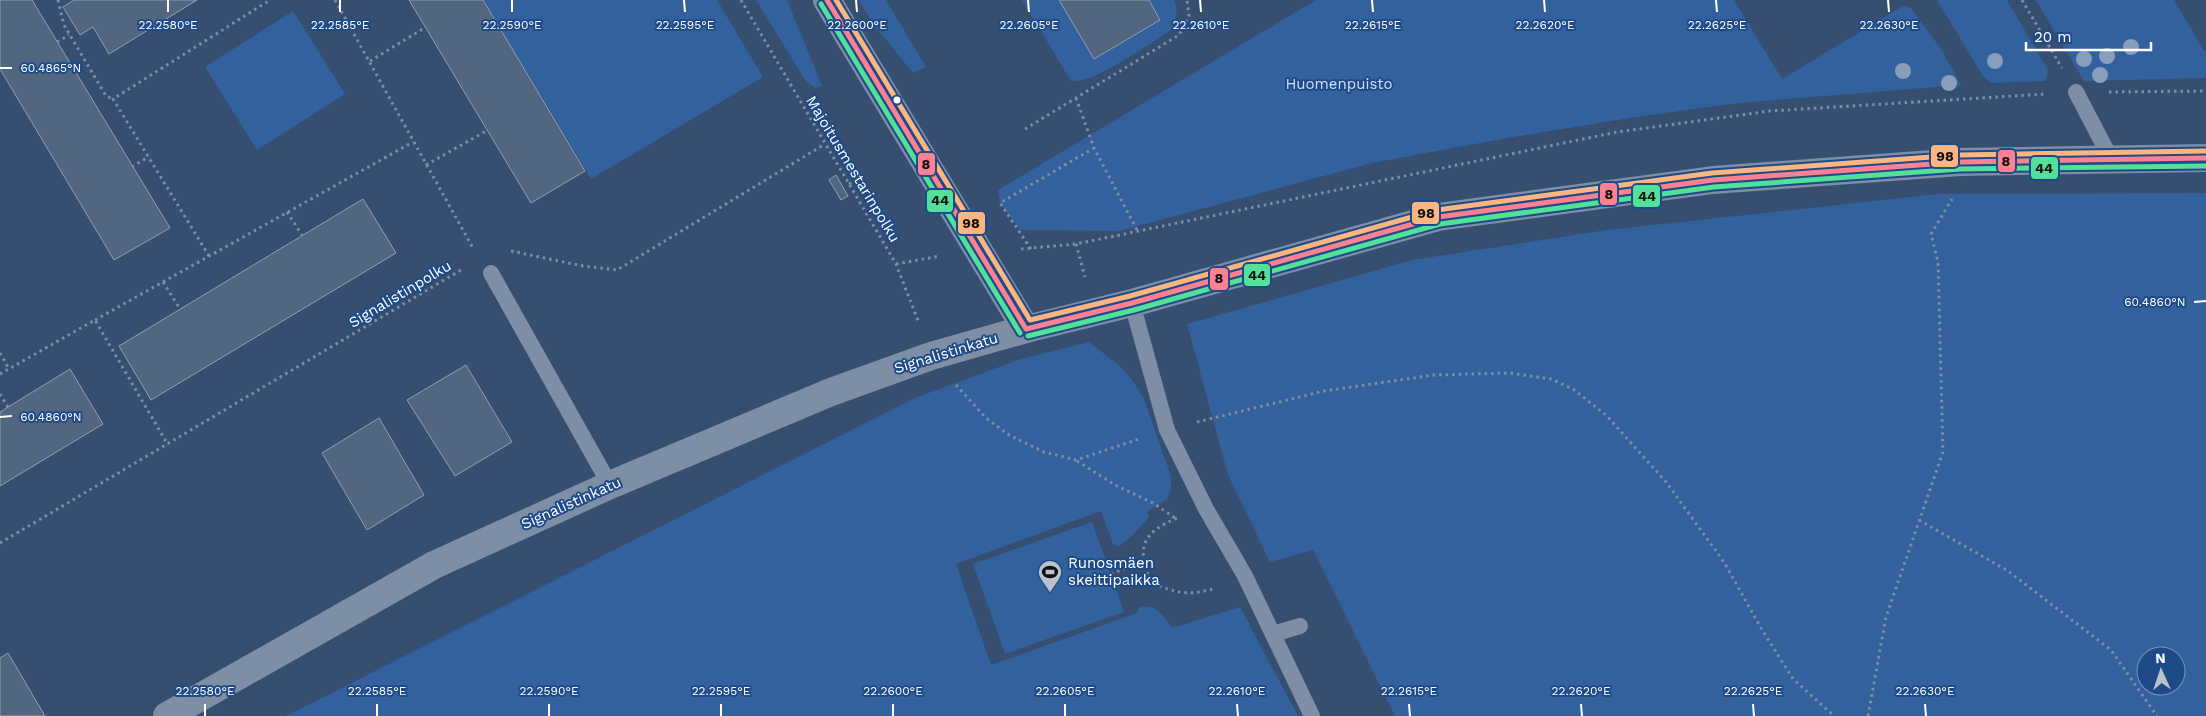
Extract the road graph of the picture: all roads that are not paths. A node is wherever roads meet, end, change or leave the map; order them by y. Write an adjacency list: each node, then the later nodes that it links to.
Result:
1 (828, 0): 7 (street)
2 (2076, 92): 4 (lane)
3 (2206, 158): 4 (street, Signalistinkatu)
4 (2110, 159): 6 (street, Signalistinkatu)
5 (491, 273): 8 (lane)
6 (1132, 303): 7 (street, Signalistinkatu); 10 (lane)
7 (1026, 329): 8 (street, Signalistinkatu)
8 (610, 485): 11 (street, Signalistinkatu)
9 (1300, 626): 10 (lane)
10 (1273, 634): 12 (lane)
11 (167, 716)
12 (1312, 716)

